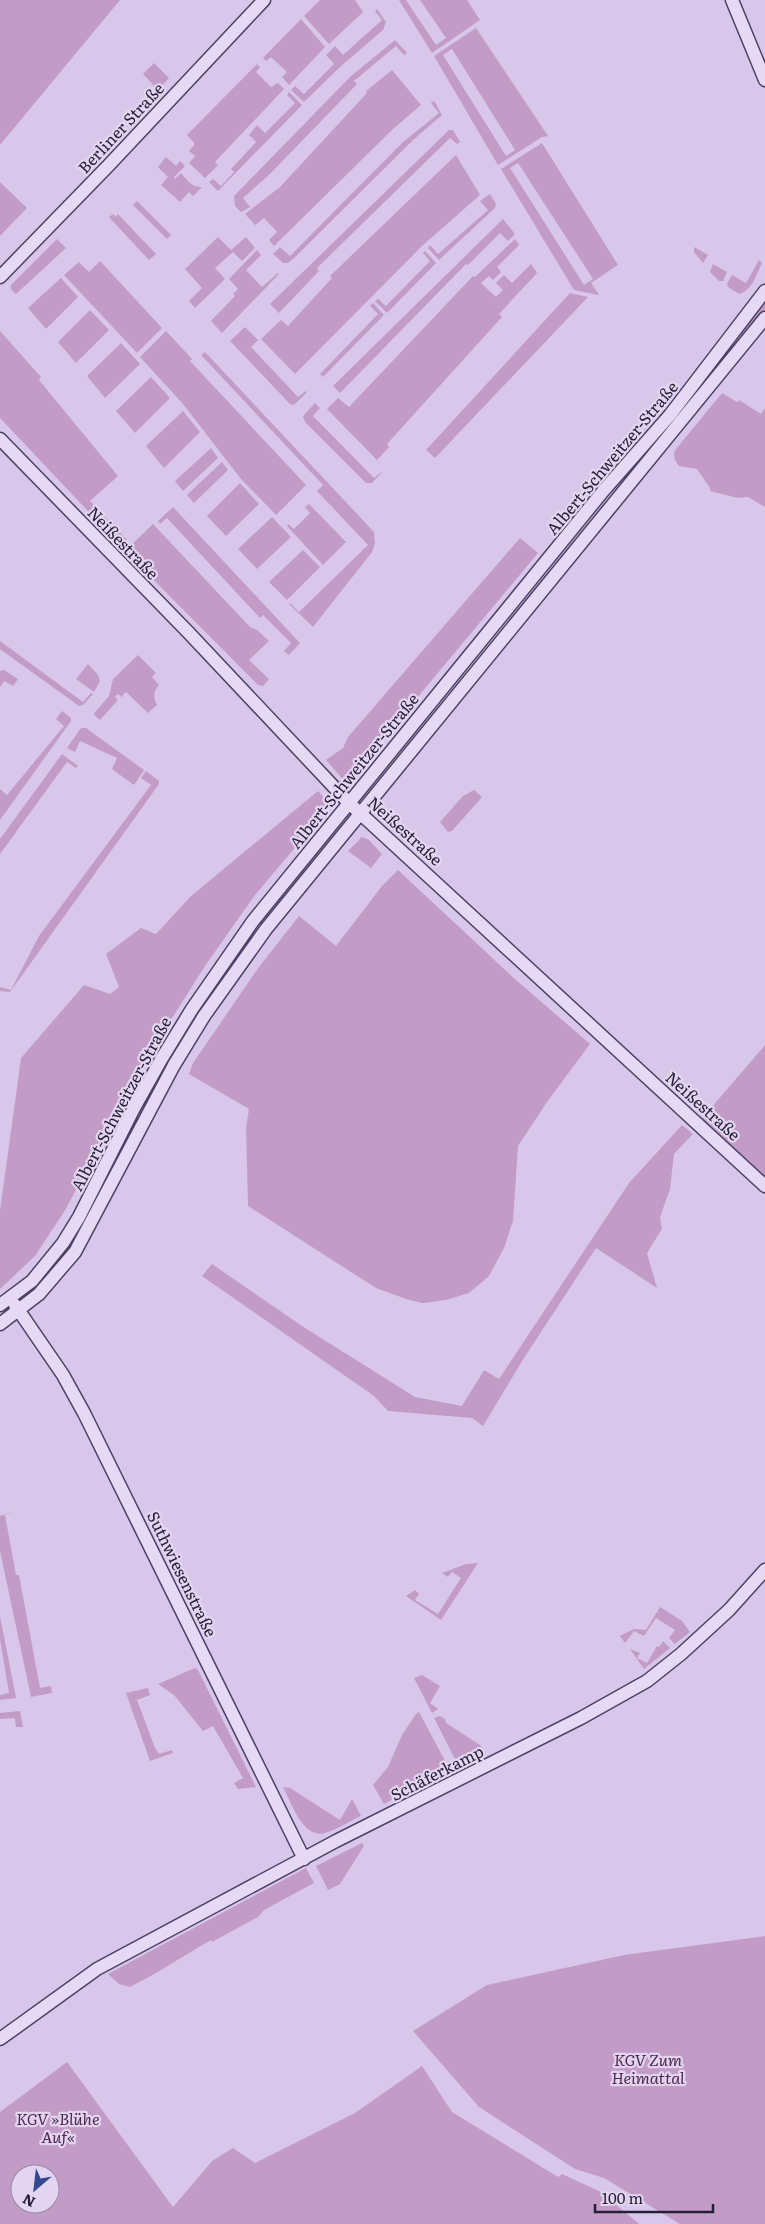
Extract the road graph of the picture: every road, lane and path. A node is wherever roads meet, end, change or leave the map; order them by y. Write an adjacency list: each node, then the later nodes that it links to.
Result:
1 (264, 0): 4 (street, Berliner Straße)
2 (732, 0): 3 (street)
3 (765, 80)
4 (0, 277)
5 (765, 291): 7 (street, Albert-Schweitzer-Straße)
6 (765, 318): 8 (street, Albert-Schweitzer-Straße)
7 (738, 328): 8 (street); 10 (street, Albert-Schweitzer-Straße)
8 (737, 352): 11 (street, Albert-Schweitzer-Straße)
9 (0, 440): 10 (street, Neißestraße)
10 (349, 803): 11 (street, Neißestraße); 13 (street, Albert-Schweitzer-Straße)
11 (359, 812): 12 (street, Neißestraße); 14 (street, Albert-Schweitzer-Straße)
12 (765, 1186)
13 (5, 1302): 14 (street, Albert-Schweitzer-Straße)
14 (19, 1310): 15 (street, Albert-Schweitzer-Straße); 17 (street, Suthwiesenstraße)
15 (0, 1324)
16 (765, 1570): 17 (street, Schäferkamp)
17 (304, 1859): 18 (street, Schäferkamp)
18 (0, 2038)

